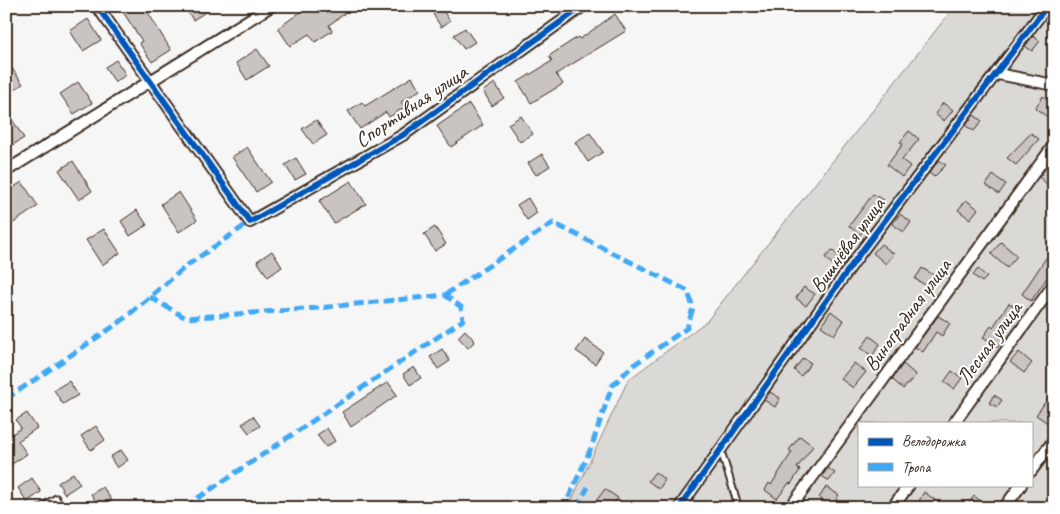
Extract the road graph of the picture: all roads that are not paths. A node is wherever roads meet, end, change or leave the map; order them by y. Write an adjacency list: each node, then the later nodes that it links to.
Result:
1 (97, 6): 6 (street)
2 (270, 6): 6 (street)
3 (583, 6): 6 (street, Спортивная улица)
4 (1047, 6): 5 (street, Вишнёвая улица)
5 (998, 74): 7 (street); 13 (street, Вишнёвая улица)
6 (152, 82): 9 (street)
7 (1054, 85)
8 (1054, 145): 21 (street, Виноградная улица)
9 (6, 172)
10 (1054, 284): 11 (street, Лесная улица)
11 (955, 422)
12 (1054, 440): 14 (street)
13 (720, 450): 19 (street, Вишнёвая улица); 20 (lane)
14 (1032, 470)
15 (908, 486): 22 (street)
16 (1020, 486): 23 (street)
17 (40, 508): 18 (lane)
18 (61, 508)
19 (679, 508)
20 (739, 508)
21 (790, 508)
22 (892, 508)
23 (1004, 508)

